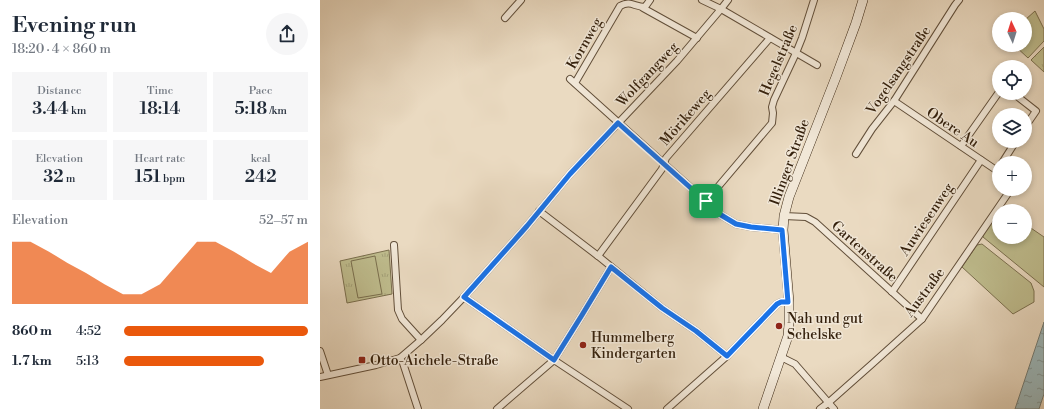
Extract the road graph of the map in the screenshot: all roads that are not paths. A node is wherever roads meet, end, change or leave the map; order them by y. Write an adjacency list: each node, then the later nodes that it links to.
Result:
1 (521, 0): 11 (street)
2 (650, 0): 9 (street)
3 (702, 0): 10 (street)
4 (728, 0): 10 (street, Wolfgangweg)
5 (814, 0): 14 (street, Hegelstraße)
6 (863, 0): 29 (street, Illinger Straße)
7 (949, 0): 8 (street)
8 (957, 2): 18 (street, Vogelsangstraße)
9 (643, 8): 12 (street); 20 (street, Kornweg)
10 (722, 9): 12 (street, Wolfgangweg); 13 (street)
11 (505, 18)
12 (697, 38): 20 (street, Wolfgangweg)
13 (770, 38): 14 (street); 24 (street, Mörikeweg)
14 (796, 53): 15 (street); 27 (street, Hegelstraße)
15 (817, 65)
16 (993, 100): 21 (street)
17 (1022, 100): 19 (street)
18 (894, 101): 21 (street, Obere Au); 22 (street, Vogelsangstraße)
19 (1032, 117)
20 (618, 123): 24 (street); 28 (street, Wolfgangweg)
21 (961, 146): 23 (street, Obere Au)
22 (856, 154)
23 (981, 160): 25 (street, Obere Au); 34 (street, Auwiesenweg)
24 (664, 164): 27 (street); 32 (street, Mörikeweg)
25 (992, 166)
26 (1006, 196): 37 (street, Austraße)
27 (706, 201): 30 (street)
28 (539, 211): 32 (street); 35 (street, Wolfgangweg)
29 (784, 216): 30 (street, Illinger Straße); 34 (street, Gartenstraße)
30 (782, 230): 36 (street, Illinger Straße)
31 (394, 245): 38 (street)
32 (598, 256): 33 (street)
33 (611, 267): 40 (street); 43 (street)
34 (892, 292): 37 (street, Gartenstraße)
35 (464, 297): 38 (street, Wolfgangweg); 43 (street)
36 (788, 302): 40 (street); 41 (street, Illinger Straße)
37 (922, 319): 46 (street, Austraße)
38 (421, 340): 42 (street, Wolfgangweg)
39 (320, 351): 44 (street)
40 (727, 356): 50 (street)
41 (781, 357): 46 (street); 51 (street, Illinger Straße)
42 (400, 358): 44 (street, Wolfgangweg); 47 (street)
43 (554, 360): 48 (street); 49 (street)
44 (328, 375): 45 (street, Wolfgangweg)
45 (320, 377)
46 (828, 403): 52 (street, Austraße); 53 (street)
47 (418, 409)
48 (497, 409)
49 (628, 409)
50 (667, 409)
51 (763, 409)
52 (820, 409)
53 (834, 409)

